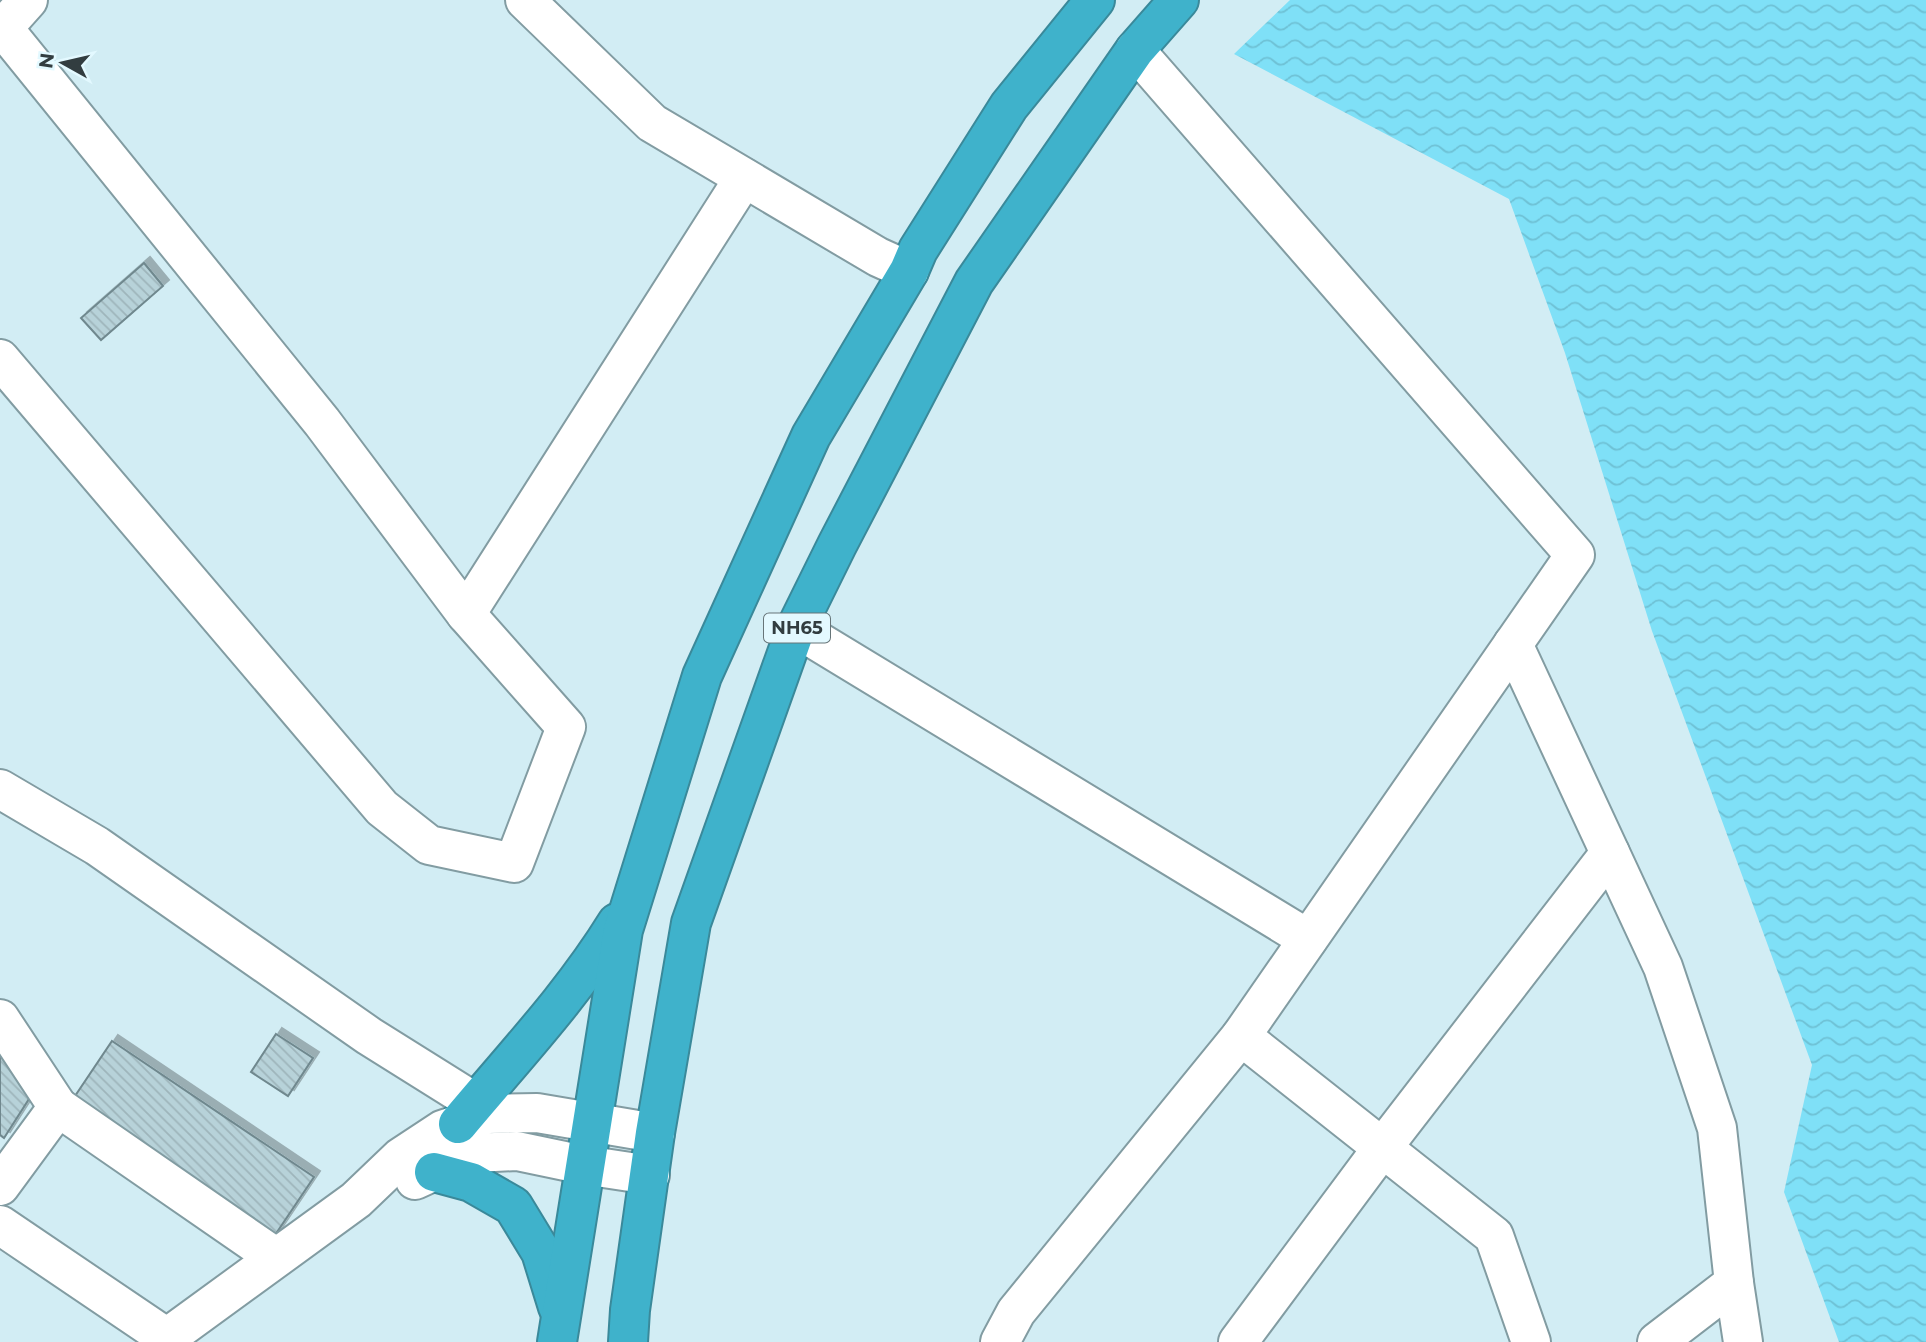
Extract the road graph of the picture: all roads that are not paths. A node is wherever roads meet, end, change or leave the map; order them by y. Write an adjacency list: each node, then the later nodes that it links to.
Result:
1 (28, 0): 5 (street)
2 (526, 0): 7 (street)
3 (1095, 0): 8 (highway)
4 (1179, 0): 6 (highway, NH65)
5 (1, 27): 10 (street)
6 (1135, 50): 11 (highway, NH65); 12 (street)
7 (744, 178): 8 (street); 10 (street)
8 (909, 271): 15 (highway)
9 (0, 359): 10 (street)
10 (466, 614)
11 (796, 628): 16 (street); 22 (highway, NH65)
12 (1513, 644): 14 (street); 16 (street)
13 (0, 789): 20 (street)
14 (1610, 853): 23 (street); 31 (street)
15 (633, 899): 20 (highway); 21 (highway)
16 (1308, 939): 18 (street)
17 (0, 1019): 19 (street)
18 (1241, 1036): 23 (street); 35 (street)
19 (58, 1107): 27 (street); 30 (street)
20 (467, 1114): 21 (street); 28 (street)
21 (591, 1123): 22 (street); 24 (highway)
22 (655, 1133): 26 (highway, NH65)
23 (1382, 1147): 36 (street); 37 (street)
24 (584, 1165): 25 (street); 26 (street); 32 (highway)
25 (433, 1172): 28 (street); 32 (highway)
26 (650, 1175): 34 (highway, NH65)
27 (0, 1186)
28 (356, 1200): 30 (street)
29 (0, 1225): 33 (street)
30 (275, 1257): 33 (street)
31 (1734, 1283): 38 (street); 39 (street)
32 (559, 1329)
33 (164, 1340)
34 (628, 1342)
35 (1000, 1342)
36 (1238, 1342)
37 (1531, 1342)
38 (1657, 1342)
39 (1743, 1342)

